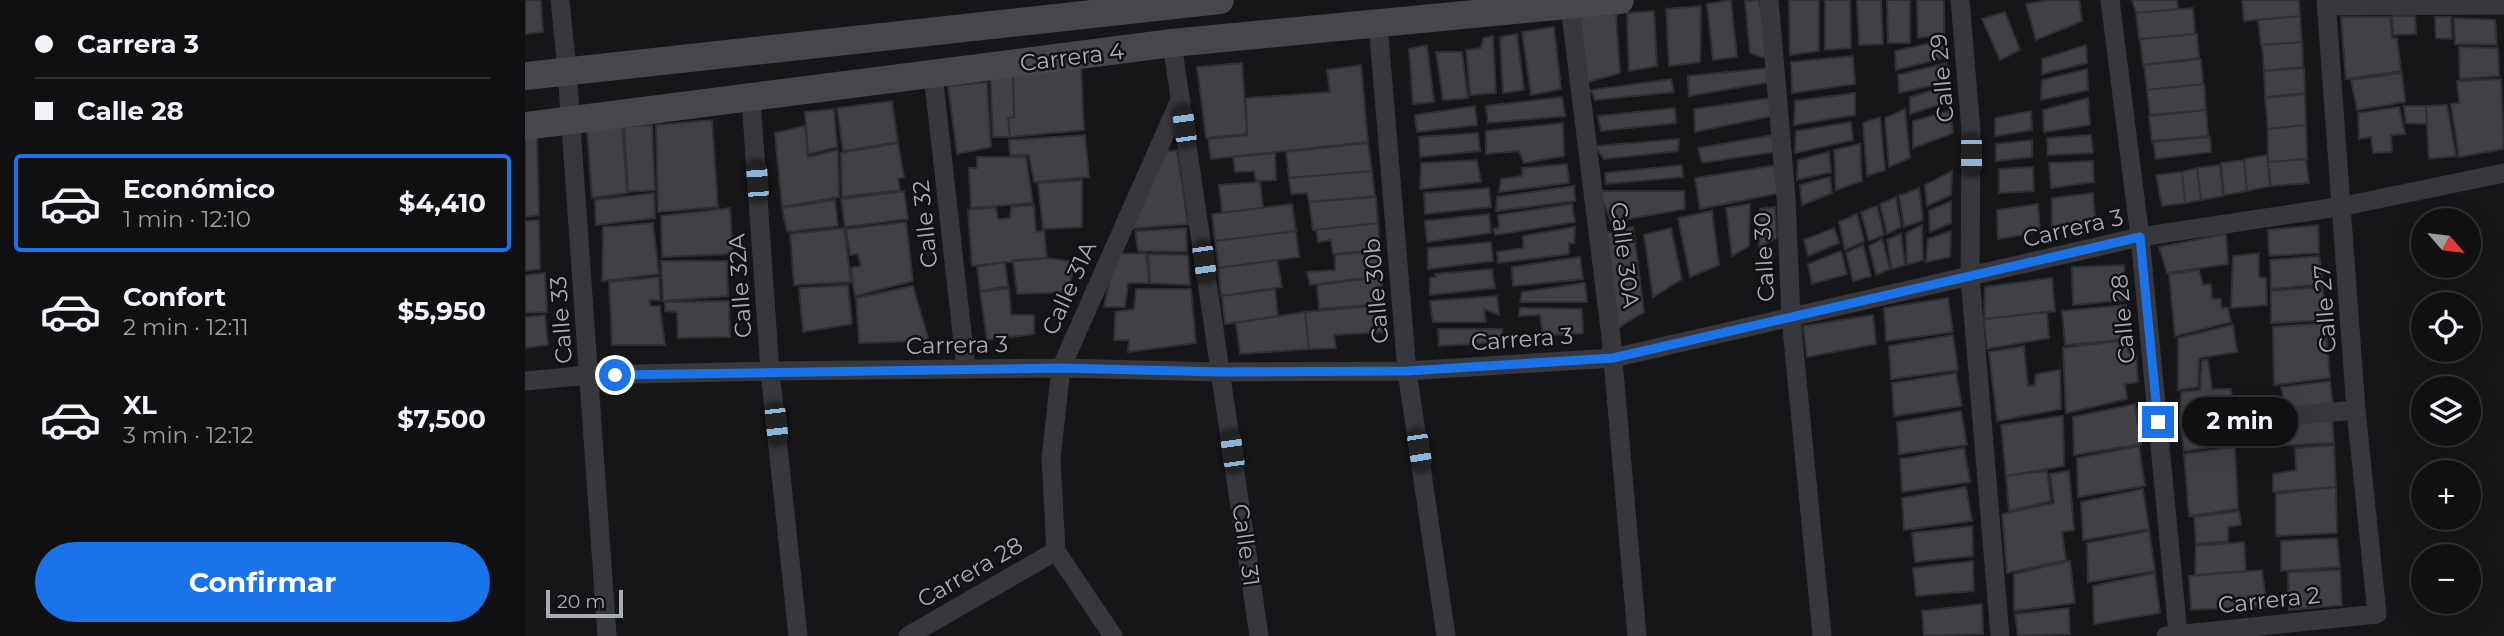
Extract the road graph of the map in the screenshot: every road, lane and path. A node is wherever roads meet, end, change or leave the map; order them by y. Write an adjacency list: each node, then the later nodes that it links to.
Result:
1 (560, 0): 15 (street, Calle 33)
2 (1220, 0): 8 (main road, Carrera 4)
3 (1619, 0): 11 (main road, Carrera 4)
4 (1769, 0): 26 (street, Calle 30)
5 (1960, 0): 25 (street, Calle 29)
6 (2110, 0): 24 (street, Calle 28)
7 (2327, 3): 9 (street); 23 (street, Calle 27)
8 (1156, 4): 10 (main road, Carrera 4); 13 (main road, Calle 31)
9 (2504, 5)
10 (1107, 6): 14 (main road); 15 (main road, Carrera 4)
11 (1570, 6): 12 (main road, Carrera 4); 27 (street, Calle 30A)
12 (1378, 24): 13 (main road, Carrera 4); 31 (street, Calle 30b)
13 (1172, 43): 14 (main road, Carrera 4); 19 (street, Calle 31)
14 (1113, 52): 16 (main road, Carrera 4)
15 (568, 70): 17 (main road, Carrera 4); 20 (street, Calle 33)
16 (933, 74): 18 (main road, Carrera 4); 29 (street, Calle 32)
17 (525, 76)
18 (751, 99): 20 (main road, Carrera 4); 30 (street, Calle 32A)
19 (1180, 99): 28 (street, Calle 31A); 32 (street, Calle 31)
20 (570, 122): 21 (main road, Carrera 4); 33 (street, Calle 33)
21 (525, 126)
22 (2504, 173): 23 (street, Carrera 3)
23 (2344, 206): 24 (street, Carrera 3); 35 (street, Calle 27)
24 (2140, 237): 25 (street, Carrera 3); 39 (street, Calle 28)
25 (1970, 277): 26 (street, Carrera 3); 48 (street, Calle 29)
26 (1791, 318): 27 (street, Carrera 3); 47 (street, Calle 30)
27 (1613, 358): 31 (street, Carrera 3); 46 (street, Calle 30A)
28 (1061, 368): 29 (street, Carrera 3); 32 (street, Carrera 3); 37 (street, Calle 31A)
29 (966, 369): 30 (street, Carrera 3)
30 (770, 370): 33 (street, Carrera 3); 41 (street, Calle 32A)
31 (1407, 371): 32 (street, Carrera 3); 45 (street, Calle 30b)
32 (1220, 372): 44 (street, Calle 31)
33 (590, 376): 34 (street, Carrera 3); 40 (street, Calle 33)
34 (525, 381)
35 (2356, 410): 36 (street); 38 (street, Calle 27)
36 (2287, 416)
37 (1056, 551): 42 (street, Carrera 28); 43 (street)
38 (2377, 614): 39 (street, Carrera 2)
39 (2172, 635)
40 (607, 636)
41 (798, 636)
42 (908, 636)
43 (1113, 636)
44 (1259, 636)
45 (1446, 636)
46 (1637, 636)
47 (1822, 636)
48 (2000, 636)

